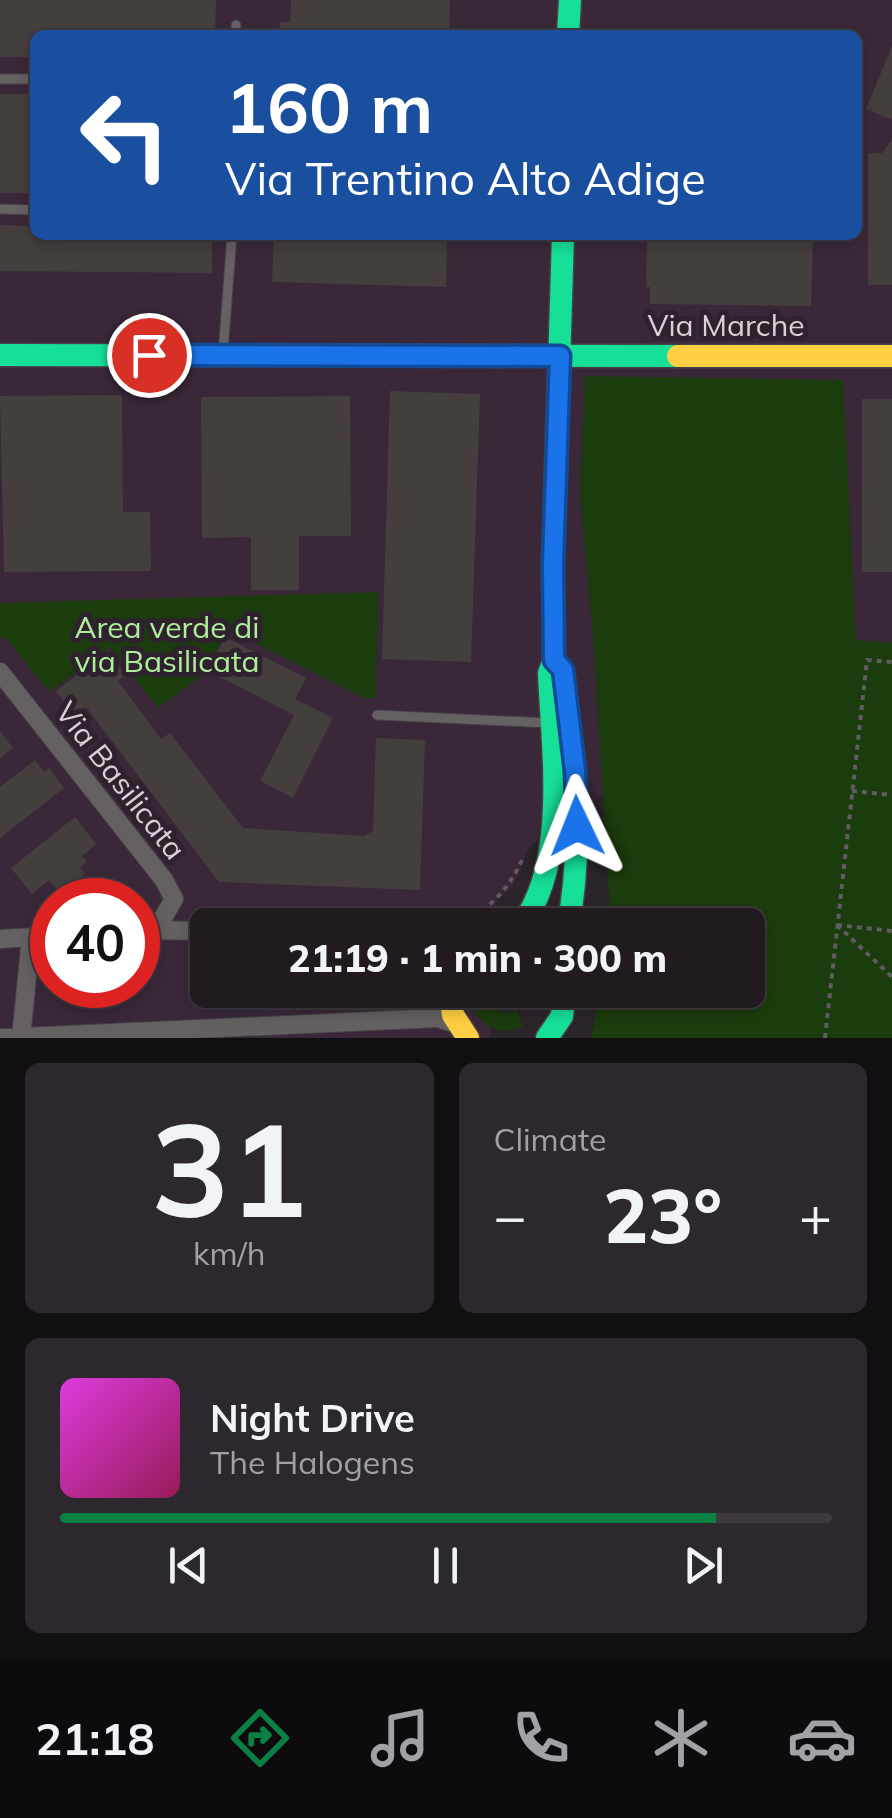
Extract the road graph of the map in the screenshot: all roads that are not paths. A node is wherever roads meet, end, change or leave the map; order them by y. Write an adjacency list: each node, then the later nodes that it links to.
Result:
1 (570, 0): 2 (street)
2 (568, 30)
3 (0, 78): 4 (lane)
4 (30, 79)
5 (0, 209): 6 (lane)
6 (30, 210)
7 (232, 240): 10 (lane)
8 (563, 240): 11 (street)
9 (0, 355): 10 (street, Via Marche)
10 (223, 356): 11 (street, Via Marche)
11 (560, 356): 12 (street, Via Marche); 13 (street)
12 (892, 356)
13 (554, 660): 16 (street); 18 (street)
14 (0, 672): 19 (street, Via Basilicata)
15 (377, 715): 16 (lane)
16 (550, 723): 17 (street)
17 (534, 908)
18 (572, 908)
19 (160, 923)
20 (190, 926): 21 (street)
21 (160, 928)
22 (30, 937): 23 (street)
23 (0, 939)
24 (30, 947): 28 (street)
25 (451, 1008): 27 (street)
26 (563, 1008): 30 (street)
27 (463, 1031): 28 (street)
28 (21, 1037): 29 (street)
29 (0, 1038)
30 (547, 1038)

